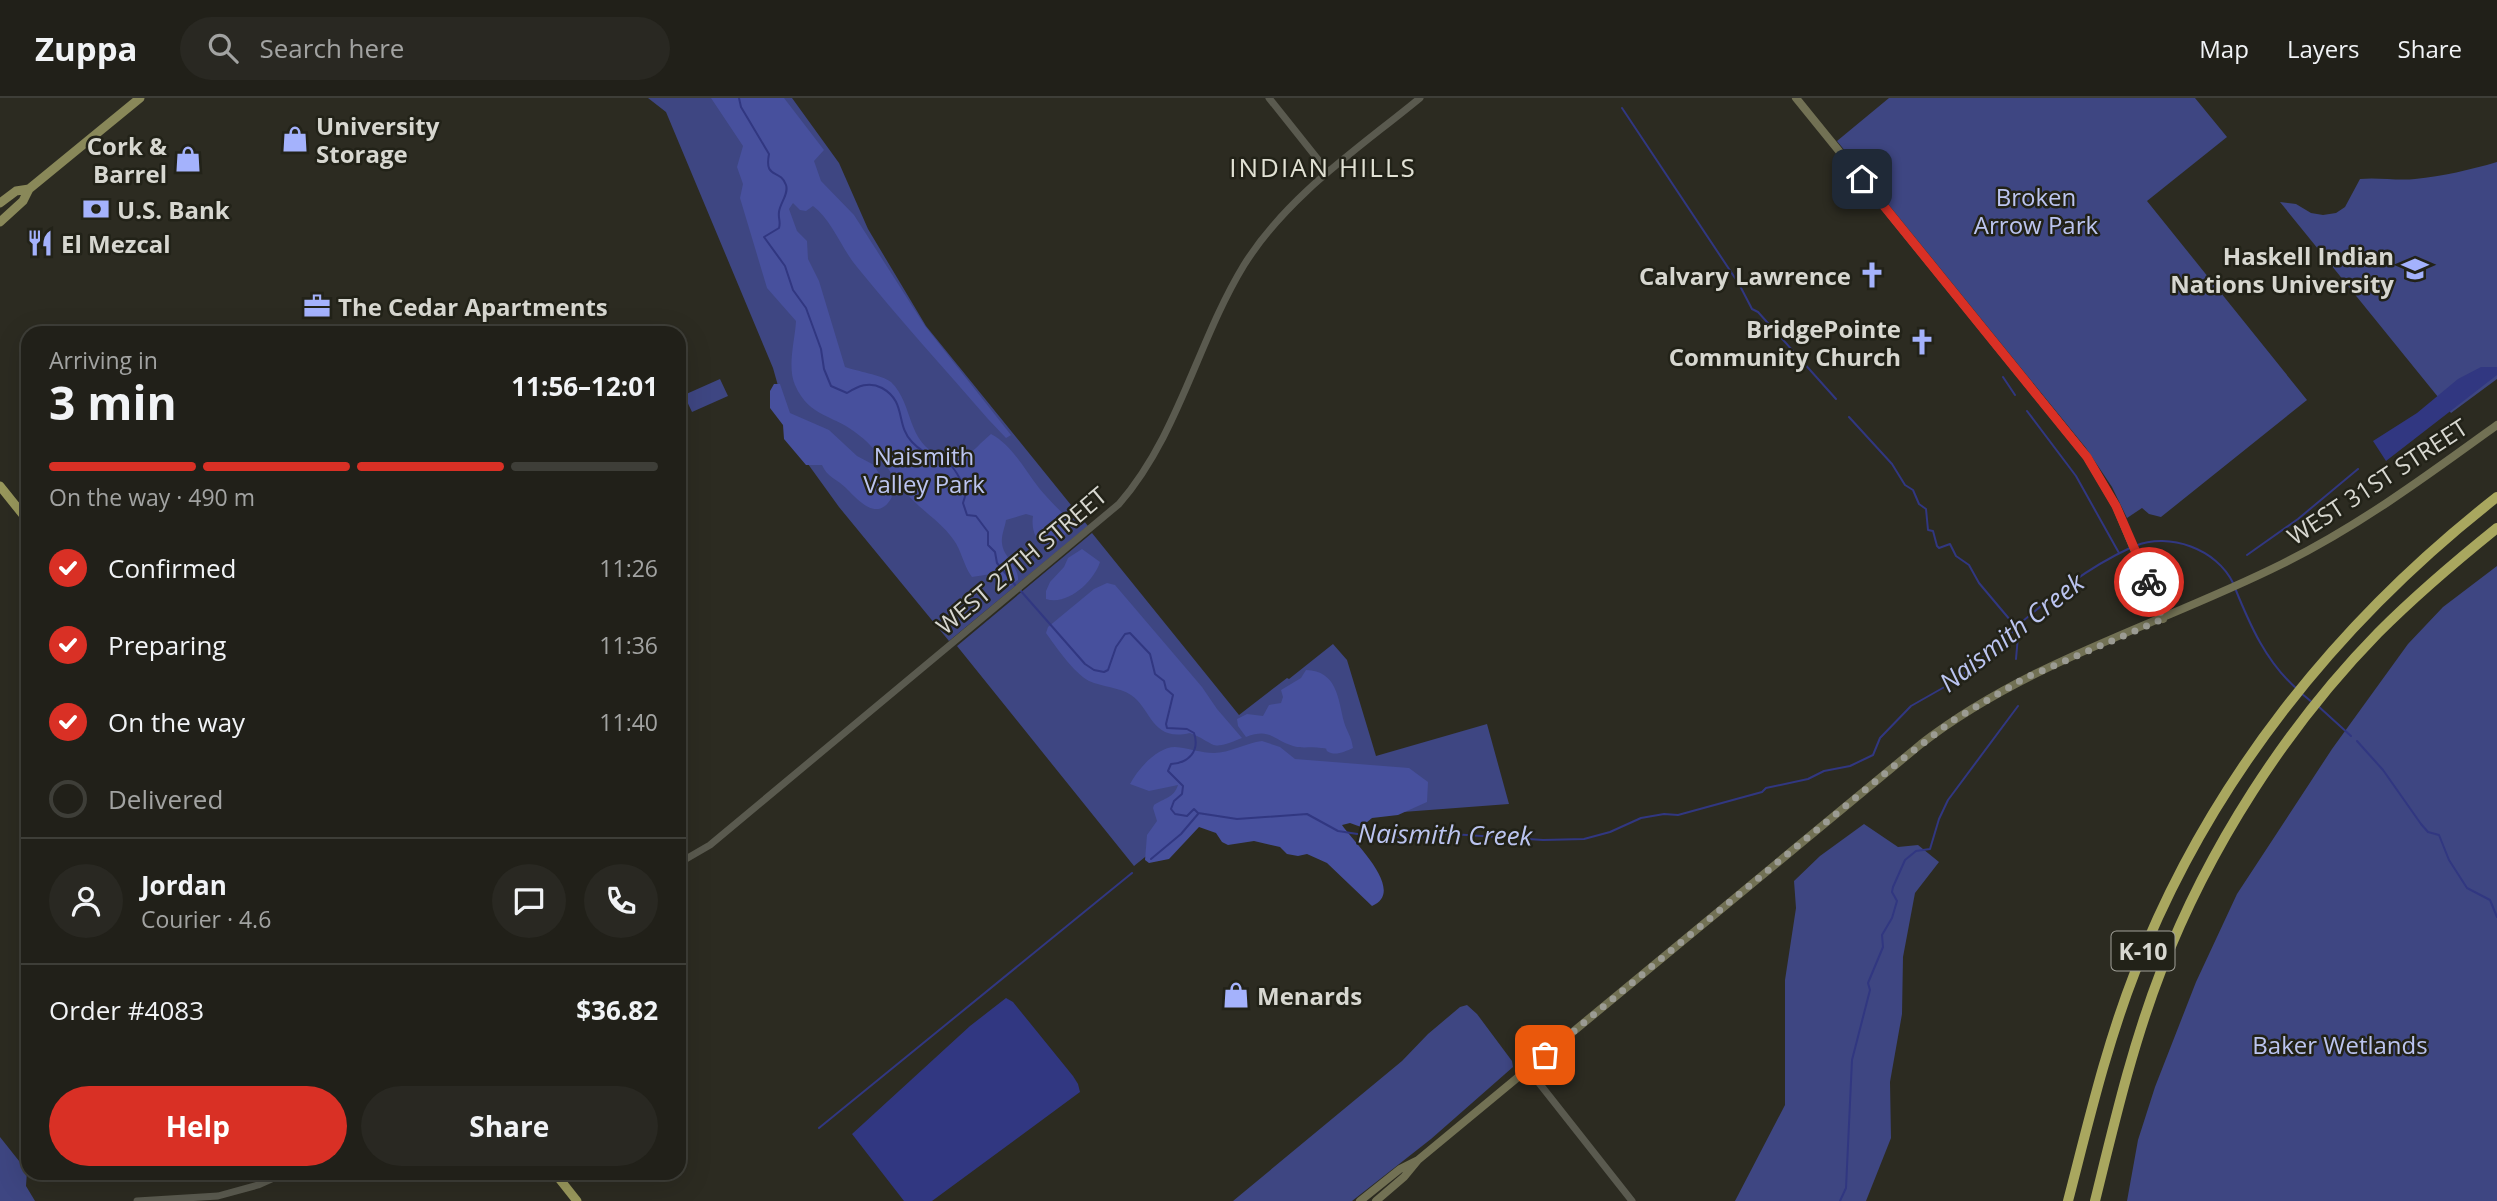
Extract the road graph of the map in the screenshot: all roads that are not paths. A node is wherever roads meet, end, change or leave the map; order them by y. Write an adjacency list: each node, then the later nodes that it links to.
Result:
1 (140, 98): 6 (main road)
2 (1269, 98): 5 (street)
3 (1420, 98): 5 (street, WEST 27TH STREET)
4 (1797, 98): 14 (main road)
5 (1328, 172): 15 (street, WEST 27TH STREET)
6 (29, 189): 7 (main road); 8 (main road)
7 (0, 203)
8 (0, 222)
9 (2497, 425): 14 (main road, WEST 31ST STREET)
10 (0, 486): 12 (highway)
11 (2497, 497): 25 (highway, K-10)
12 (21, 512)
13 (2497, 528): 26 (highway, K-10)
14 (2163, 619): 16 (main road, WEST 31ST STREET)
15 (686, 859)
16 (1528, 1069): 17 (main road, WEST 31ST STREET); 24 (street)
17 (1418, 1160): 22 (main road, WEST 31ST STREET); 23 (main road, WEST 31ST STREET)
18 (269, 1180): 20 (street)
19 (560, 1180): 21 (highway)
20 (137, 1201)
21 (577, 1201)
22 (1360, 1201)
23 (1376, 1201)
24 (1632, 1201)
25 (2068, 1201)
26 (2095, 1201)

